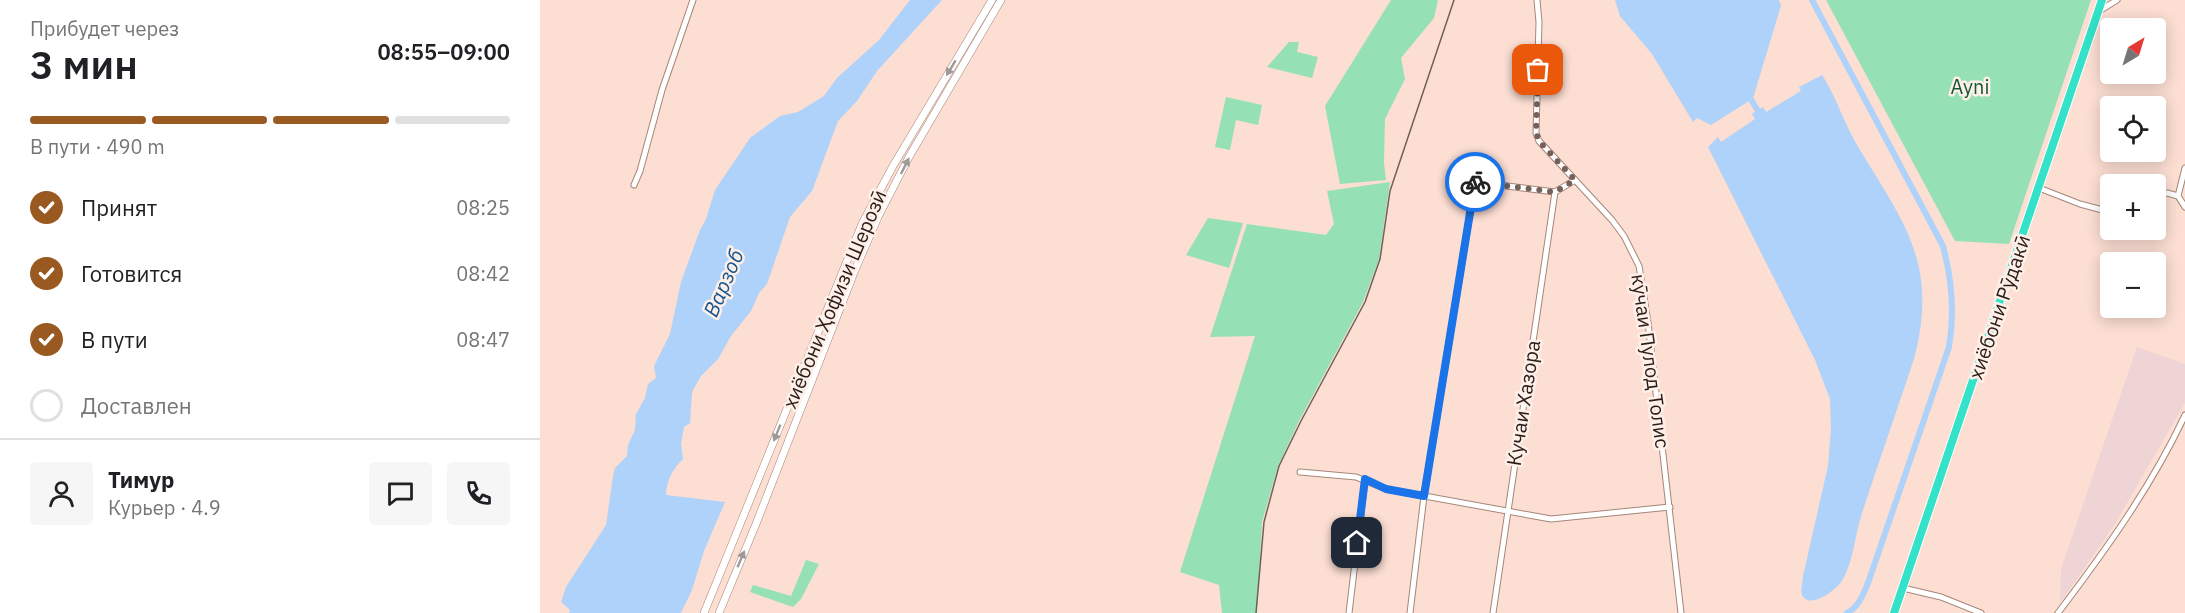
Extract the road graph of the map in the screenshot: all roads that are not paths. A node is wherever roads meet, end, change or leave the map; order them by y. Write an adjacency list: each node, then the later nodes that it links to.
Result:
1 (693, 0): 10 (street)
2 (992, 0): 24 (main road, хиёбони Ҳофизи Шерозӣ, one-way to 24)
3 (1001, 0): 25 (main road, хиёбони Ҳофизи Шерозӣ, one-way to 3)
4 (1537, 0): 9 (street, кӯчаи Пулод Толис)
5 (2102, 0): 7 (highway, хиёбони Рӯдакӣ)
6 (2117, 0): 7 (street)
7 (2098, 10): 11 (highway, хиёбони Рӯдакӣ)
8 (2185, 168): 14 (street)
9 (1575, 180): 12 (street); 21 (street, кӯчаи Пулод Толис)
10 (634, 185)
11 (2039, 188): 16 (street); 23 (highway, хиёбони Рӯдакӣ)
12 (1555, 192): 20 (street); 22 (street, Кучаи Хазора)
13 (2166, 193): 14 (street)
14 (2178, 196): 15 (street)
15 (2185, 207)
16 (2100, 209)
17 (2185, 415): 32 (street)
18 (1300, 472): 19 (street)
19 (1365, 479): 20 (street); 26 (street)
20 (1424, 496): 22 (street); 27 (street)
21 (1670, 507): 22 (street); 29 (street, кӯчаи Пулод Толис)
22 (1506, 511): 28 (street, Кучаи Хазора)
23 (1903, 588): 30 (highway, хиёбони Рӯдакӣ); 31 (street)
24 (704, 613)
25 (719, 613)
26 (1349, 613)
27 (1410, 613)
28 (1493, 613)
29 (1681, 613)
30 (1894, 613)
31 (1981, 613)
32 (2058, 613)

